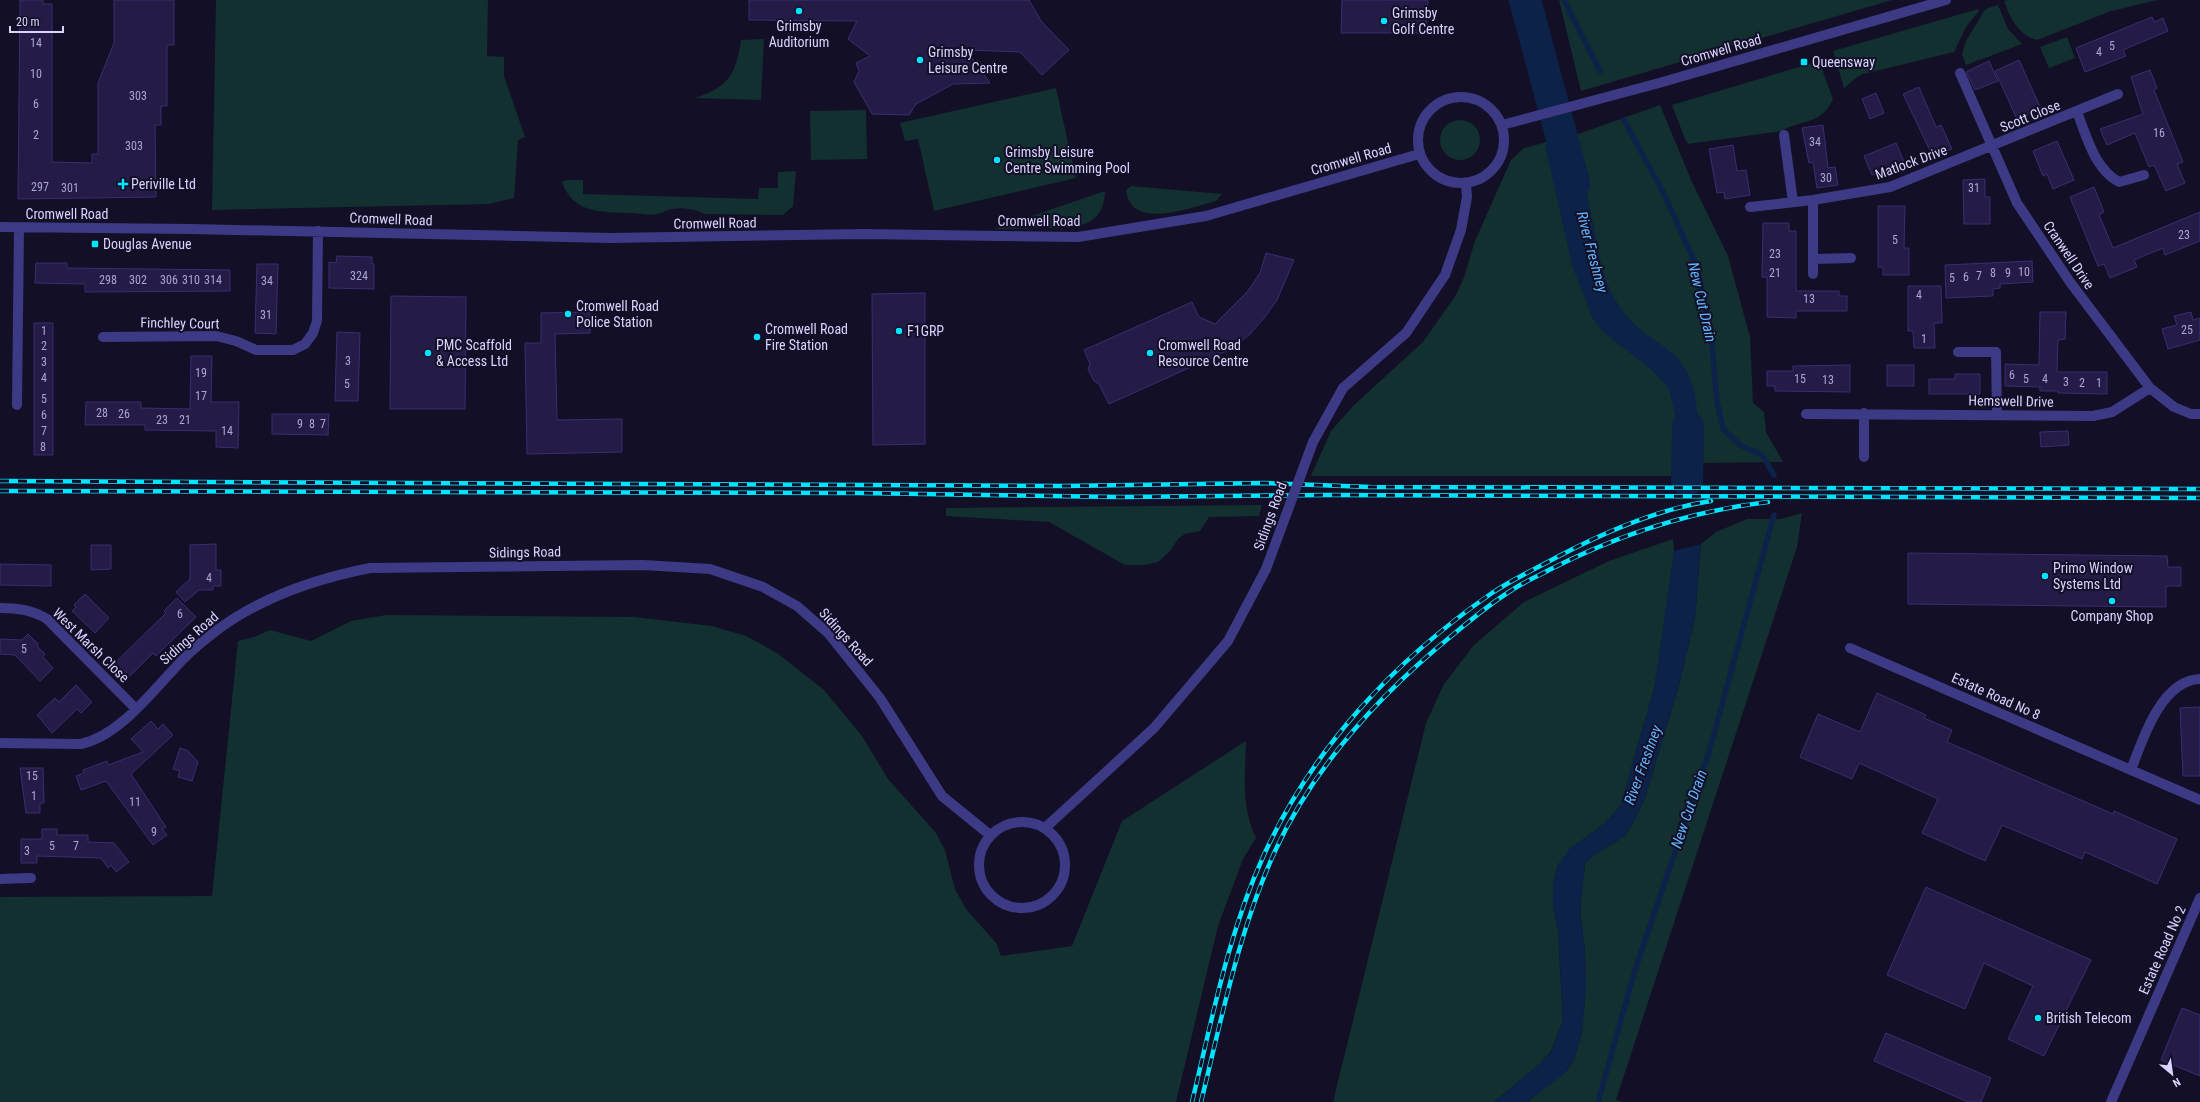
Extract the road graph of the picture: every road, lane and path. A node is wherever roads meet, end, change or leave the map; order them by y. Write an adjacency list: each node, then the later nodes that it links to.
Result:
1 (1946, 0): 5 (street, Cromwell Road)
2 (1960, 73): 7 (street, Cranwell Drive)
3 (2118, 94): 4 (street, Scott Close)
4 (2077, 112): 7 (street, Scott Close); 9 (street, Scott Close)
5 (1502, 125): 8 (street); 10 (street)
6 (1784, 135): 12 (street)
7 (1993, 146): 11 (street, Matlock Drive); 22 (street, Cranwell Drive)
8 (1419, 154): 10 (street); 16 (street, Cromwell Road)
9 (2144, 175)
10 (1466, 184): 36 (street, Sidings Road, bridge)
11 (1813, 200): 12 (street, Matlock Drive); 18 (street)
12 (1793, 202): 13 (street, Matlock Drive)
13 (1750, 208)
14 (0, 227): 15 (street, Cromwell Road)
15 (19, 228): 16 (street, Cromwell Road); 23 (street)
16 (318, 231): 20 (street, Finchley Court)
17 (1850, 258): 18 (street)
18 (1813, 259): 19 (street)
19 (1813, 274)
20 (103, 337)
21 (1958, 352): 26 (street)
22 (2150, 388): 26 (street, Hemswell Drive); 27 (street, Cranwell Drive)
23 (17, 405)
24 (1864, 413): 25 (street, Hemswell Drive); 26 (street, Hemswell Drive); 28 (street)
25 (1806, 414)
26 (1997, 414)
27 (2200, 414)
28 (1864, 457)
29 (0, 608): 32 (street, West Marsh Close)
30 (1850, 648): 34 (street, Estate Road No 8)
31 (2200, 679): 34 (street)
32 (135, 708): 33 (street, Sidings Road); 37 (street, Sidings Road)
33 (0, 743)
34 (2131, 770): 35 (street, Estate Road No 8)
35 (2200, 800)
36 (1045, 828): 37 (street); 37 (street)
37 (990, 835)
38 (31, 878): 39 (street)
39 (0, 879)
40 (2200, 898): 41 (street, Estate Road No 2)
41 (2111, 1102)

